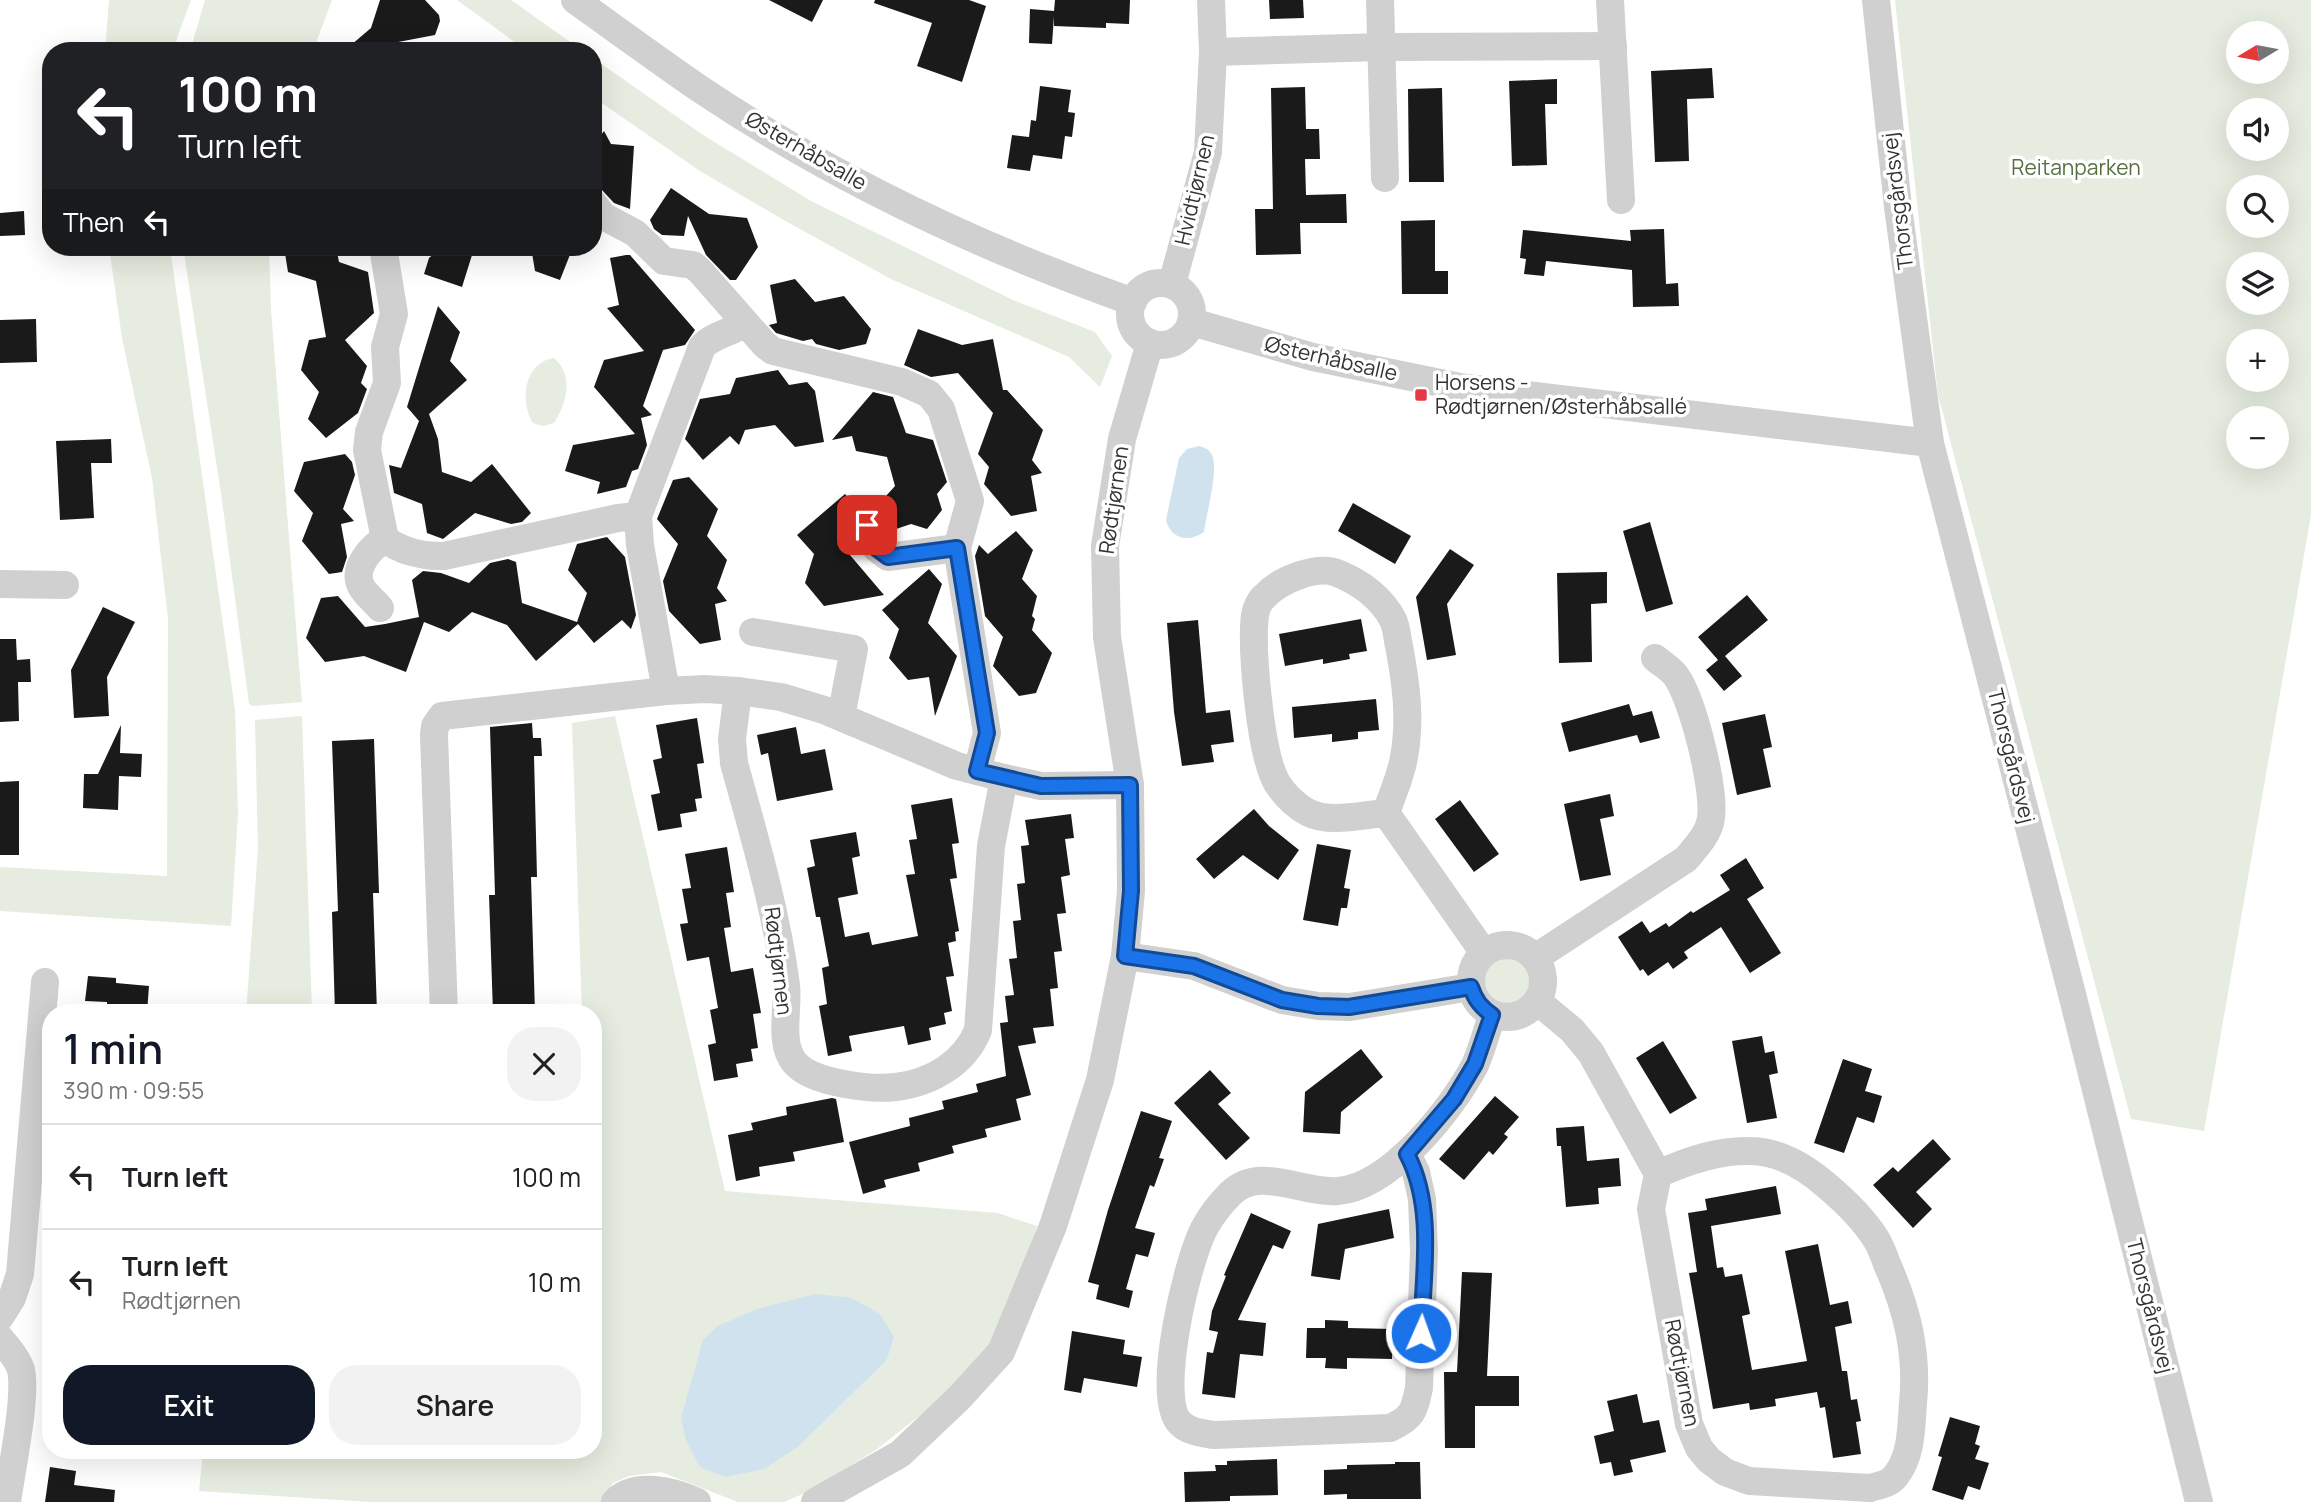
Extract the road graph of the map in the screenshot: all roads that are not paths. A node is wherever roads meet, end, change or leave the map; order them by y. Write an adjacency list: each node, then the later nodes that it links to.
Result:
1 (575, 0): 14 (street, Østerhåbsalle)
2 (1211, 0): 8 (street, Hvidtjørnen)
3 (1380, 0): 7 (street)
4 (1610, 0): 6 (street)
5 (1876, 0): 18 (street, Thorsgårdsvej)
6 (1613, 46): 7 (street); 10 (street)
7 (1382, 47): 8 (street); 9 (street)
8 (1213, 52): 13 (street, Hvidtjørnen)
9 (1385, 178)
10 (1621, 200)
11 (602, 215): 16 (street, Rødtjørnen)
12 (384, 256): 21 (street)
13 (1172, 285): 14 (street); 15 (street)
14 (1133, 302): 17 (street)
15 (1192, 322): 17 (street); 18 (street, Østerhåbsalle)
16 (745, 323): 19 (street); 22 (street, Rødtjørnen)
17 (1150, 343): 32 (street, Rødtjørnen)
18 (1930, 443): 52 (street, Thorsgårdsvej)
19 (638, 516): 21 (street); 28 (street)
20 (867, 525): 22 (street)
21 (385, 539): 25 (street)
22 (957, 548): 31 (street, Rødtjørnen)
23 (0, 584): 24 (street)
24 (65, 585)
25 (380, 608)
26 (753, 632): 30 (street)
27 (1655, 658): 36 (street)
28 (666, 691): 29 (street); 41 (street)
29 (738, 691): 30 (street); 31 (street, Rødtjørnen)
30 (841, 717): 31 (street)
31 (991, 775): 32 (street)
32 (1130, 785): 35 (street, Rødtjørnen)
33 (1386, 813): 33 (street); 34 (street)
34 (1484, 953): 36 (street); 38 (street)
35 (1125, 956): 38 (street); 51 (street, Rødtjørnen)
36 (1535, 958): 39 (street)
37 (45, 982): 40 (street)
38 (1471, 987): 42 (street)
39 (1537, 1001): 42 (street); 45 (street)
40 (43, 1004)
41 (444, 1004)
42 (1492, 1015): 44 (street)
43 (42, 1017): 46 (street)
44 (1407, 1154): 44 (street)
45 (1658, 1174): 45 (street, Rødtjørnen)
46 (0, 1317)
47 (0, 1338): 48 (street)
48 (7, 1502)
49 (615, 1502): 50 (street)
50 (697, 1502)
51 (815, 1502)
52 (2199, 1502)

